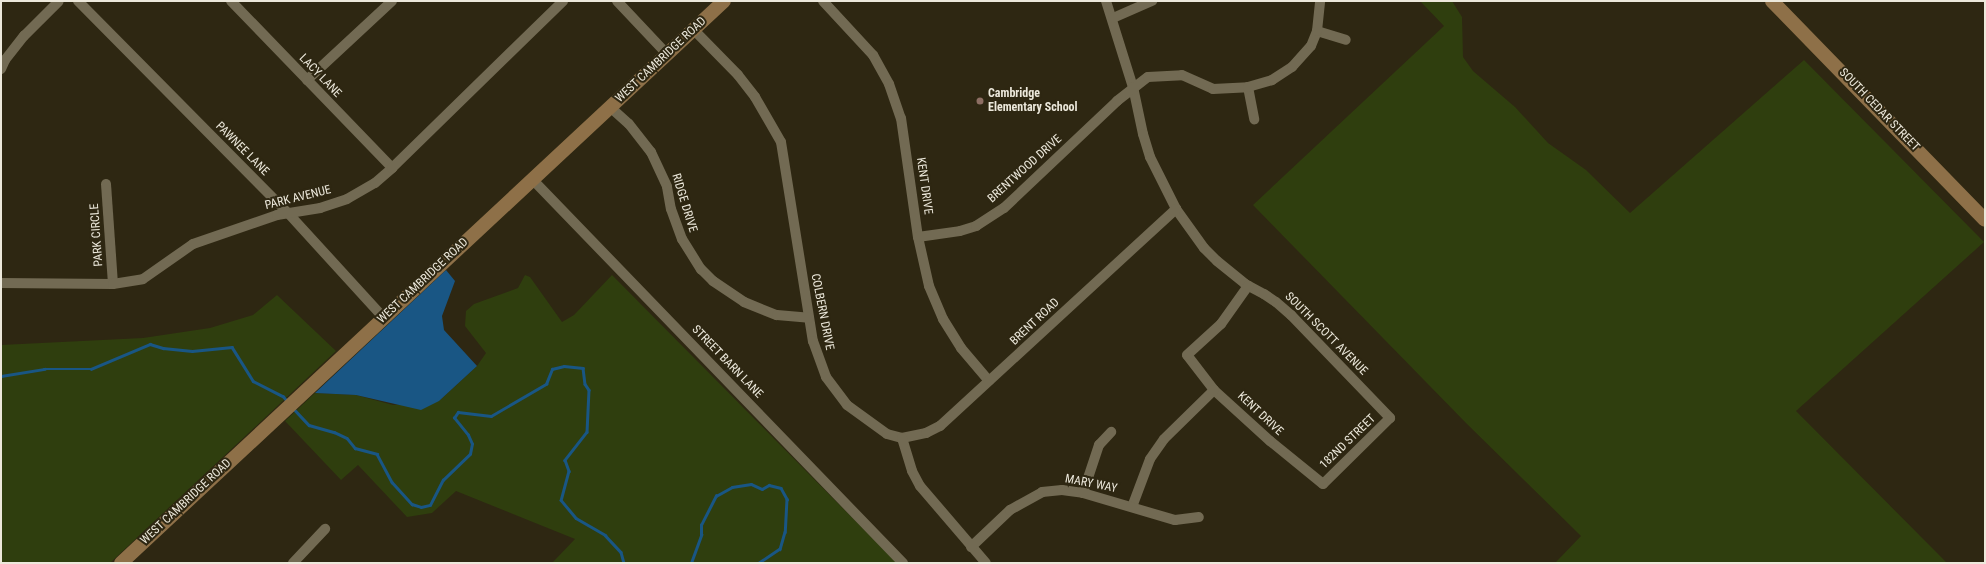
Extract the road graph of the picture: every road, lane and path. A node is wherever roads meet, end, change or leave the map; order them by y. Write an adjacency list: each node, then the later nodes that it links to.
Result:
1 (59, 1): 18 (street)
2 (78, 1): 28 (street, PAWNEE LANE)
3 (230, 1): 19 (street, LACY LANE)
4 (392, 1): 19 (street)
5 (562, 1): 24 (street, PARK AVENUE)
6 (616, 1): 17 (street)
7 (724, 1): 14 (street, WEST CAMBRIDGE ROAD)
8 (823, 1): 30 (street, KENT DRIVE)
9 (1106, 1): 13 (street)
10 (1152, 1): 13 (street)
11 (1320, 1): 15 (street, BRENTWOOD DRIVE)
12 (1772, 1): 29 (street, SOUTH CEDAR STREET)
13 (1113, 18): 20 (street)
14 (694, 30): 17 (street, WEST CAMBRIDGE ROAD); 35 (street, COLBERN DRIVE)
15 (1317, 32): 16 (street); 21 (street, BRENTWOOD DRIVE)
16 (1346, 40)
17 (667, 54): 22 (street, WEST CAMBRIDGE ROAD)
18 (1, 69)
19 (307, 80): 24 (street, LACY LANE)
20 (1134, 87): 21 (street, BRENTWOOD DRIVE); 27 (street, SOUTH SCOTT AVENUE); 30 (street, BRENTWOOD DRIVE)
21 (1248, 87): 23 (street)
22 (610, 107): 25 (street, WEST CAMBRIDGE ROAD); 35 (street, RIDGE DRIVE)
23 (1254, 119)
24 (392, 168): 28 (street, PARK AVENUE)
25 (532, 179): 34 (street, WEST CAMBRIDGE ROAD); 49 (street, STREET BARN LANE)
26 (106, 184): 32 (street, PARK CIRCLE)
27 (1176, 209): 33 (street, SOUTH SCOTT AVENUE); 36 (street, BRENT ROAD)
28 (288, 213): 32 (street, PARK AVENUE); 34 (street, PAWNEE LANE)
29 (1985, 220)
30 (918, 237): 36 (street, KENT DRIVE)
31 (1, 283): 32 (street, PARK AVENUE)
32 (113, 284)
33 (1248, 286): 37 (street, KENT DRIVE); 38 (street, SOUTH SCOTT AVENUE)
34 (384, 318): 47 (street, WEST CAMBRIDGE ROAD)
35 (809, 318): 40 (street, COLBERN DRIVE)
36 (989, 381): 40 (street, BRENT ROAD)
37 (1214, 390): 41 (street, KENT DRIVE); 43 (street)
38 (1390, 418): 41 (street, 182ND STREET)
39 (1112, 432): 42 (street)
40 (902, 438): 46 (street)
41 (1323, 484)
42 (1083, 493): 43 (street, MARY WAY); 46 (street, MARY WAY)
43 (1132, 506): 44 (street, MARY WAY)
44 (1199, 517)
45 (325, 529): 48 (street)
46 (971, 547): 50 (street)
47 (123, 562)
48 (292, 563)
49 (903, 563)
50 (986, 563)

